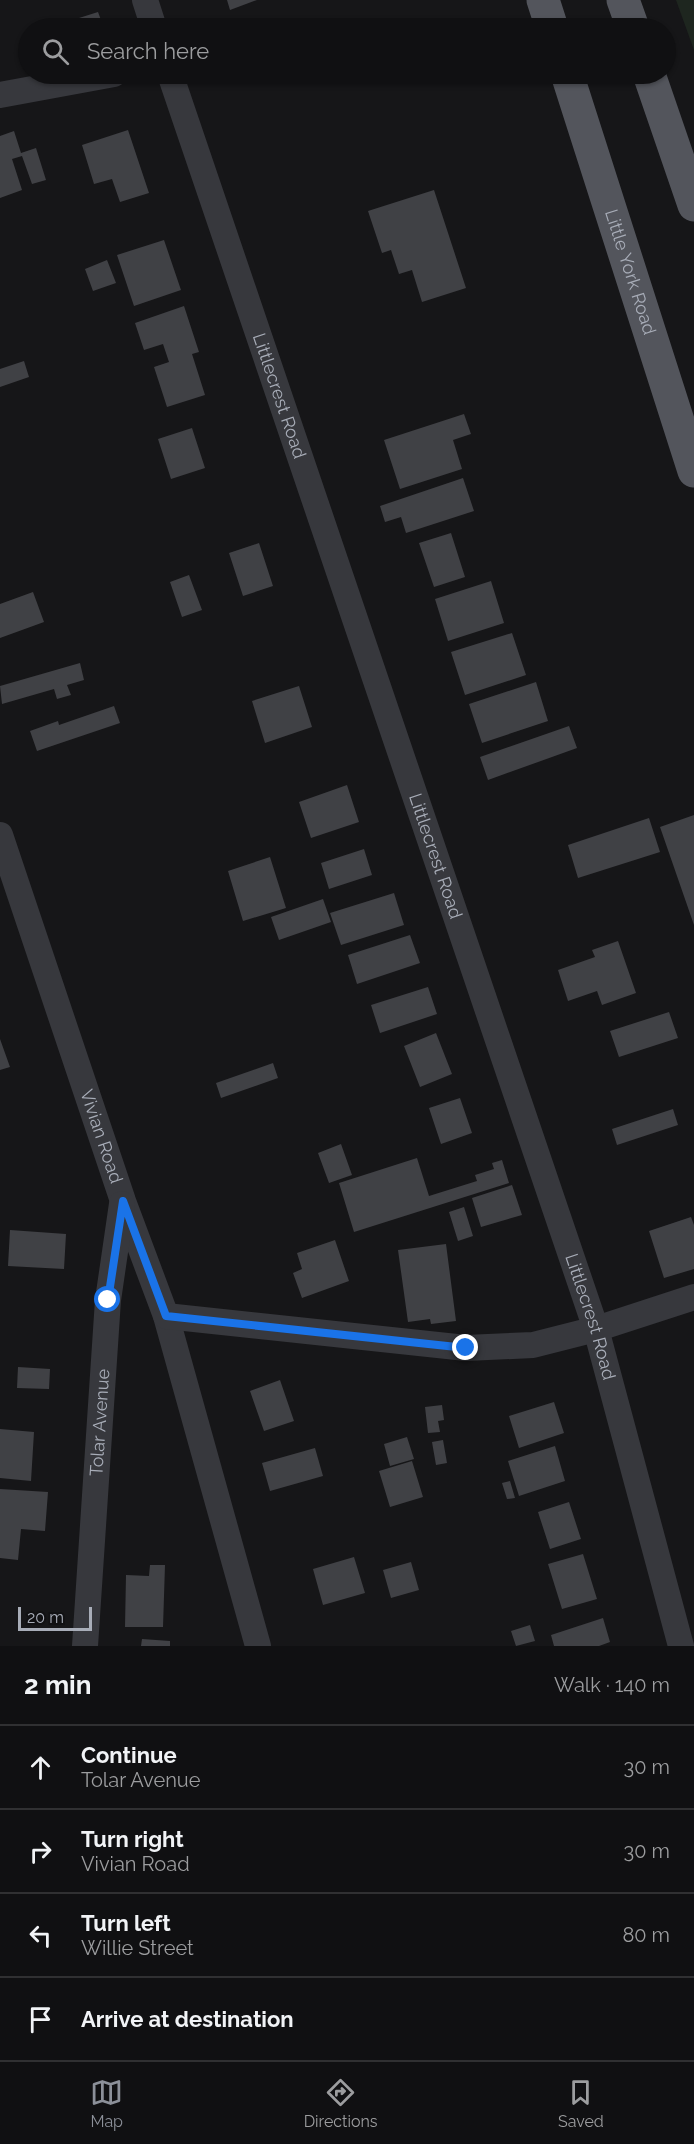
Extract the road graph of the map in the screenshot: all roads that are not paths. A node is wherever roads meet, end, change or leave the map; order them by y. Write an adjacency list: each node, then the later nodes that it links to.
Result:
1 (145, 0): 4 (street)
2 (543, 0): 5 (main road)
3 (623, 0): 6 (main road)
4 (151, 18)
5 (549, 18)
6 (629, 18)
7 (60, 84): 11 (street)
8 (173, 84): 18 (street, Littlecrest Road)
9 (570, 84): 13 (main road, Little York Road)
10 (652, 84): 12 (main road)
11 (0, 95)
12 (694, 205)
13 (694, 471)
14 (0, 835): 15 (street, Vivian Road)
15 (123, 1201): 17 (street, Vivian Road); 19 (street, Tolar Avenue)
16 (694, 1297): 18 (street)
17 (166, 1316): 18 (street); 20 (street, Vivian Road)
18 (596, 1329): 21 (street, Littlecrest Road)
19 (85, 1646)
20 (258, 1646)
21 (681, 1646)

